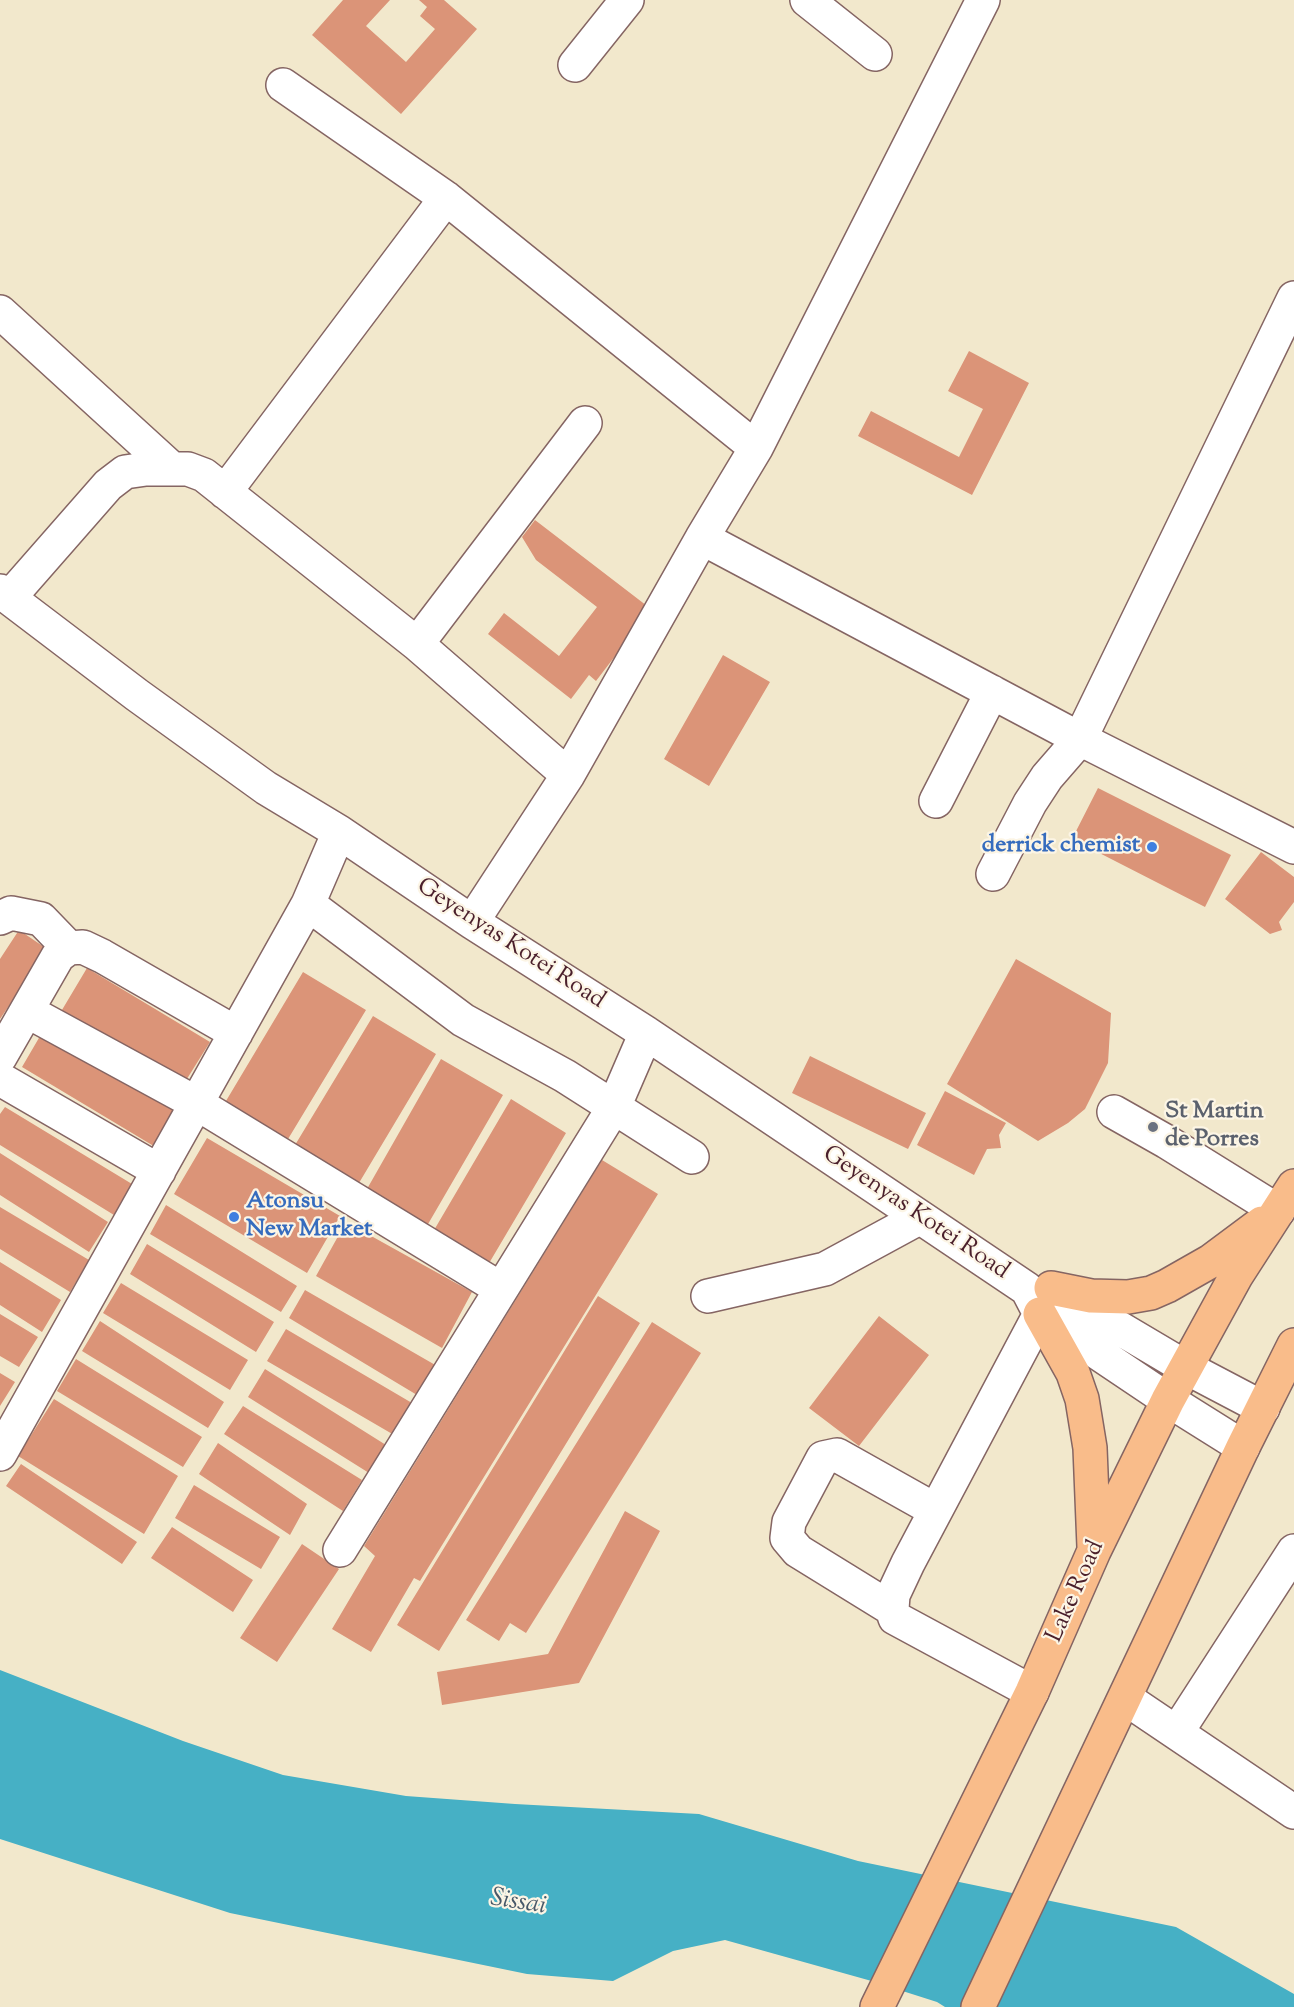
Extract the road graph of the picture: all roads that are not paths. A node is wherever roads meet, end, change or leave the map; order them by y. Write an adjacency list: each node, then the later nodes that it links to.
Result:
1 (627, 0): 5 (street)
2 (807, 0): 4 (street)
3 (983, 0): 11 (street)
4 (875, 54)
5 (575, 65)
6 (284, 85): 7 (street)
7 (446, 198): 11 (street); 13 (street)
8 (1294, 298): 18 (street)
9 (0, 312): 12 (street)
10 (585, 423): 16 (street)
11 (756, 448): 14 (street)
12 (170, 467): 13 (street); 15 (street)
13 (225, 492): 16 (street)
14 (702, 538): 17 (street); 19 (street)
15 (5, 594): 21 (street, Geyenyas Kotei Road)
16 (417, 644): 19 (street)
17 (992, 692): 18 (street); 20 (street)
18 (1080, 739): 22 (street); 23 (street)
19 (568, 775): 26 (street)
20 (936, 801)
21 (339, 832): 24 (street); 26 (street, Geyenyas Kotei Road)
22 (1294, 847)
23 (993, 874)
24 (308, 904): 29 (street); 34 (street)
25 (0, 918): 27 (street)
26 (472, 922): 30 (street, Geyenyas Kotei Road)
27 (69, 948): 28 (street); 29 (street)
28 (27, 1011): 31 (street); 33 (street)
29 (236, 1033): 33 (street)
30 (646, 1033): 34 (street); 39 (street, Geyenyas Kotei Road)
31 (0, 1057)
32 (0, 1079): 37 (street)
33 (196, 1103): 37 (street); 40 (street)
34 (614, 1107): 36 (street); 40 (street)
35 (1114, 1112): 38 (street)
36 (692, 1157)
37 (159, 1171): 48 (street)
38 (1286, 1198): 42 (main road); 44 (main road, Lake Road)
39 (919, 1218): 41 (street); 42 (street, Geyenyas Kotei Road)
40 (501, 1289): 50 (street)
41 (708, 1296)
42 (1039, 1297): 44 (street); 45 (street); 49 (street); 51 (main road)
43 (1294, 1345): 46 (main road)
44 (1185, 1367): 45 (main road, Lake Road); 46 (street)
45 (1168, 1400): 47 (street); 51 (main road, Lake Road)
46 (1263, 1408): 47 (main road)
47 (1243, 1447): 55 (main road)
48 (0, 1454)
49 (935, 1510): 53 (street); 53 (street)
50 (340, 1550)
51 (1094, 1551): 54 (main road, Lake Road)
52 (1294, 1551): 56 (street)
53 (892, 1610): 54 (street)
54 (1032, 1692): 58 (main road, Lake Road)
55 (1125, 1698): 56 (street); 59 (main road)
56 (1177, 1732): 57 (street)
57 (1294, 1812)
58 (880, 2000)
59 (978, 2007)

